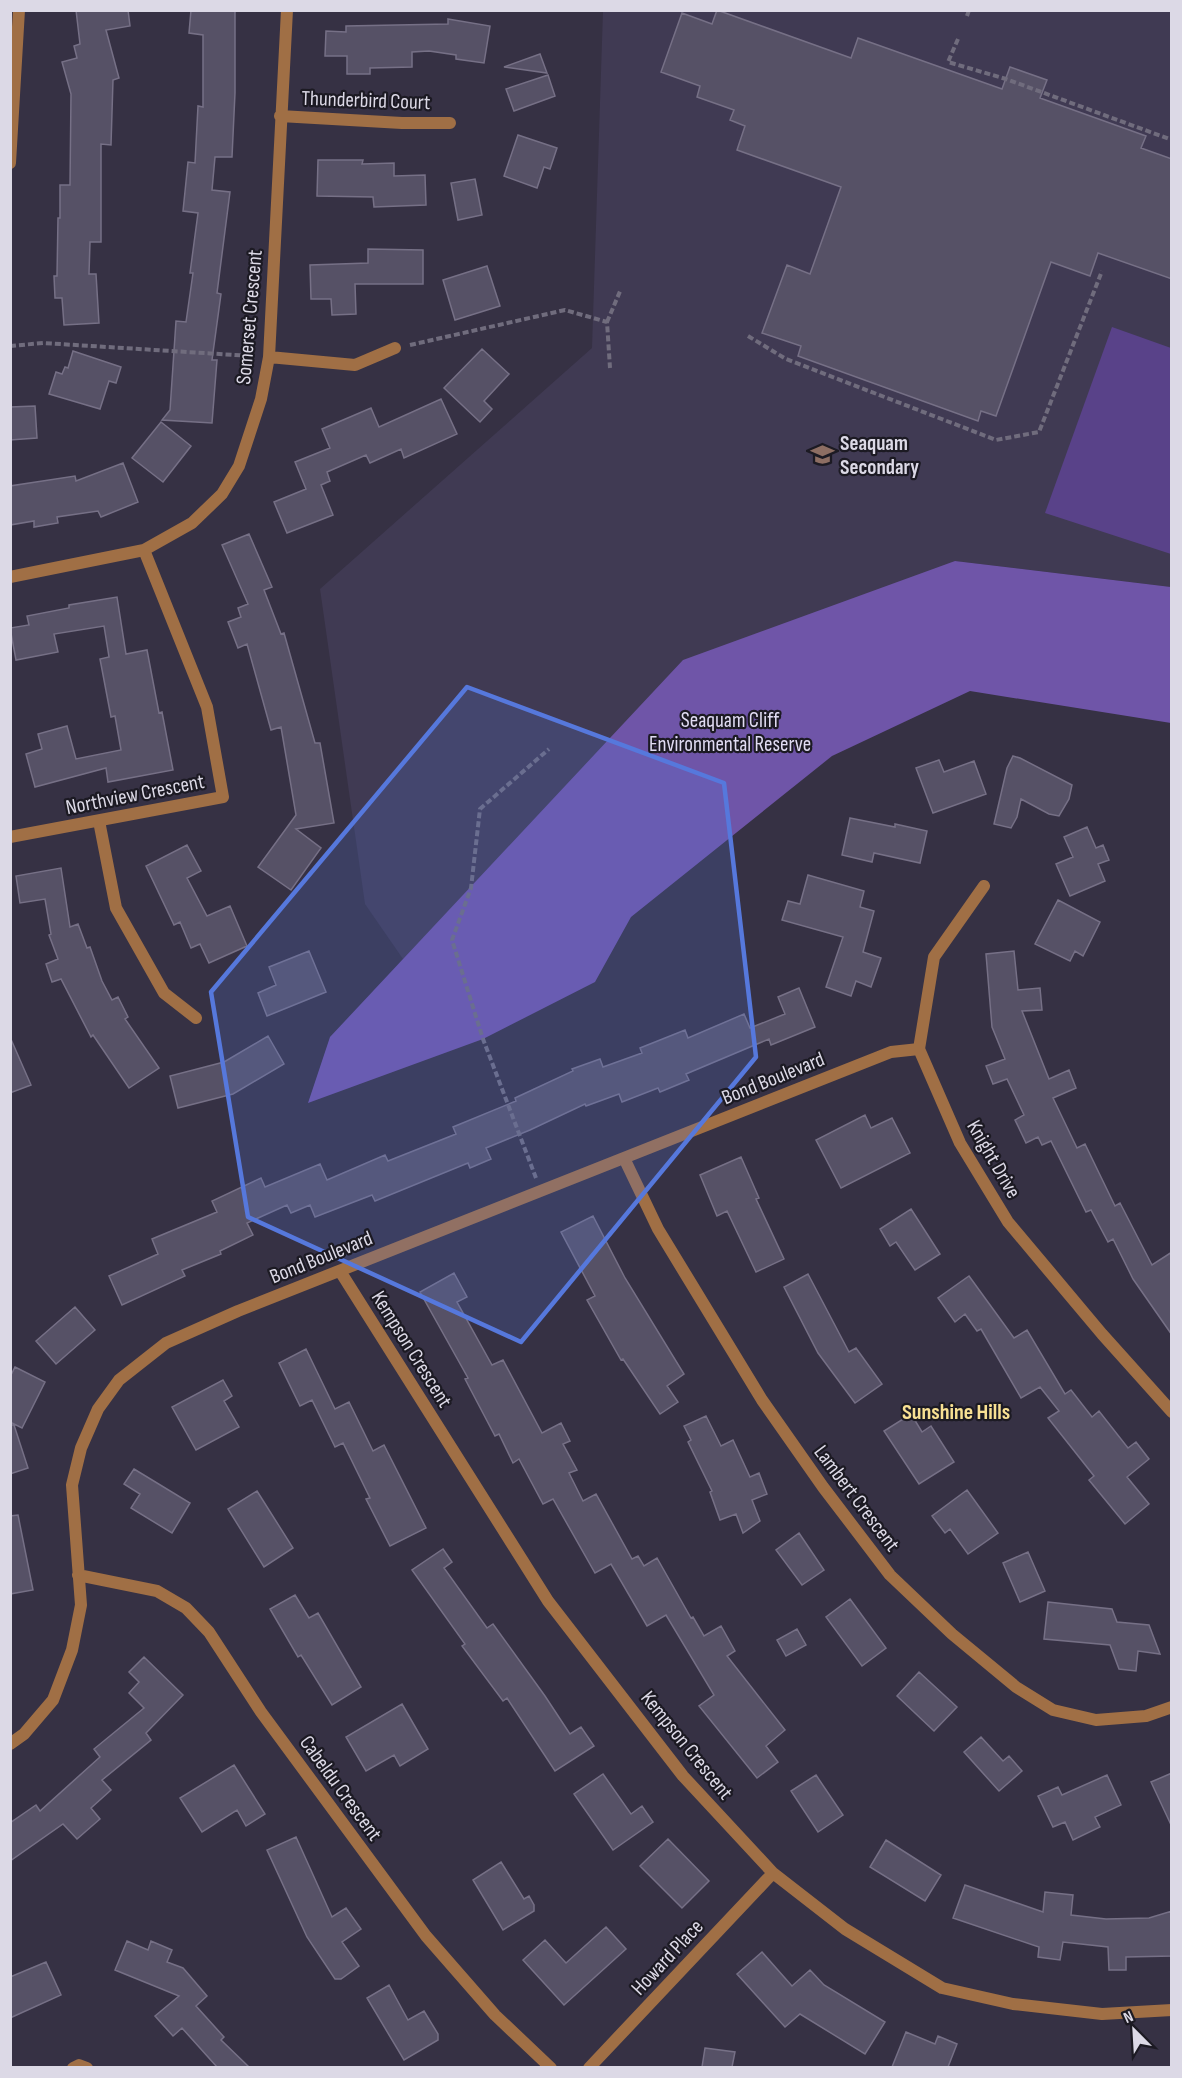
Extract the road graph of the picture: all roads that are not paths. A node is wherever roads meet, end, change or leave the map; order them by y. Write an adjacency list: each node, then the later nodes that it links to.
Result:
1 (19, 10): 5 (street)
2 (287, 10): 3 (street, Somerset Crescent)
3 (280, 116): 4 (street, Thunderbird Court); 7 (street, Somerset Crescent)
4 (450, 123)
5 (10, 163)
6 (395, 348): 7 (street)
7 (268, 357): 8 (street, Somerset Crescent)
8 (144, 550): 9 (street, Somerset Crescent); 10 (street, Northview Crescent)
9 (10, 577)
10 (99, 821): 11 (street, Northview Crescent); 13 (street)
11 (10, 837)
12 (984, 886): 14 (street)
13 (196, 1018)
14 (919, 1049): 15 (street, Bond Boulevard); 17 (street, Knight Drive)
15 (624, 1158): 16 (street, Bond Boulevard); 19 (street, Lambert Crescent)
16 (340, 1271): 18 (street, Bond Boulevard); 21 (street, Kempson Crescent)
17 (1172, 1412)
18 (78, 1575): 20 (street, Bond Boulevard); 25 (street, Cabeldu Crescent)
19 (1172, 1707)
20 (10, 1744)
21 (773, 1873): 22 (street, Kempson Crescent); 26 (street, Howard Place)
22 (1172, 2010)
23 (73, 2067): 24 (street)
24 (87, 2067)
25 (551, 2067)
26 (590, 2067)

